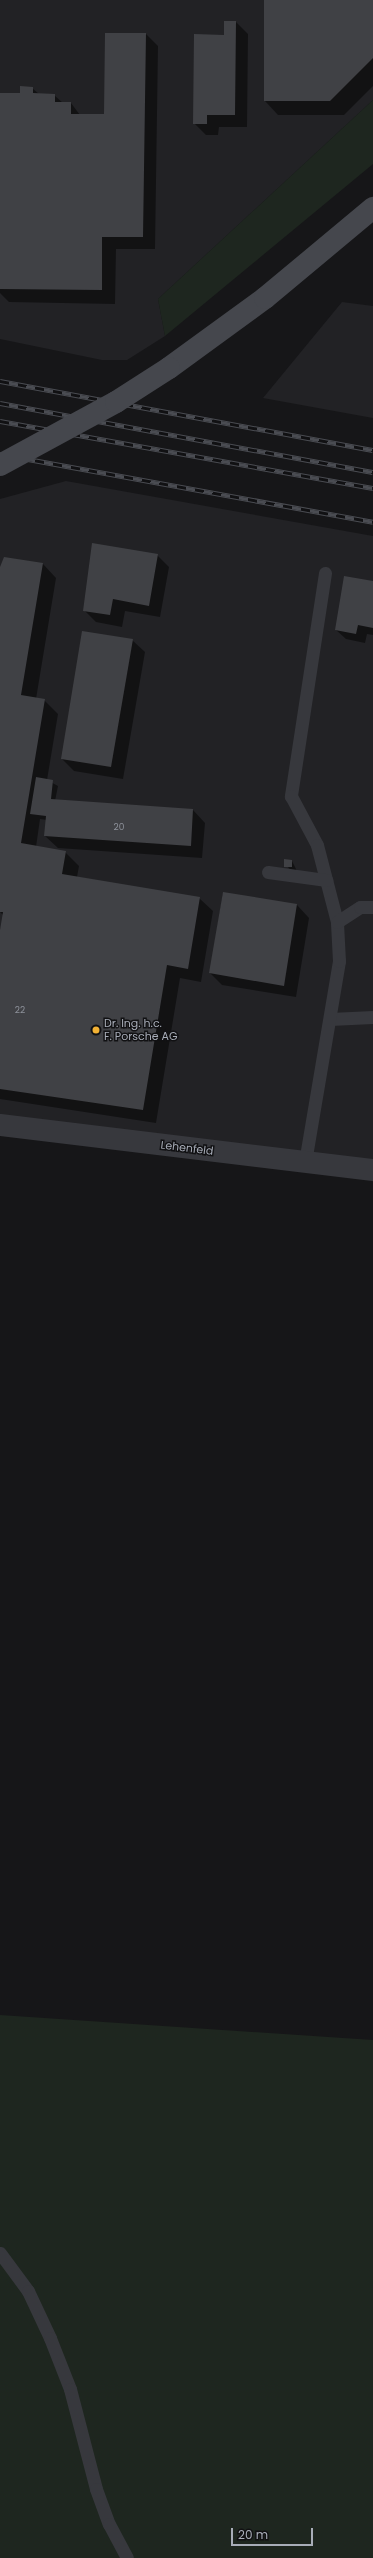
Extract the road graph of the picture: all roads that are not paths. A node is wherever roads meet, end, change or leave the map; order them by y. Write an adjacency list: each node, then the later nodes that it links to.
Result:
1 (373, 208): 2 (main road, bridge)
2 (0, 465)
3 (325, 573): 5 (lane)
4 (268, 872): 5 (lane)
5 (326, 880): 7 (lane)
6 (373, 908): 7 (lane)
7 (337, 922): 9 (lane)
8 (373, 1017): 9 (lane)
9 (330, 1019): 11 (lane)
10 (0, 1125): 11 (street, Lehenfeld)
11 (305, 1162): 12 (street, Lehenfeld)
12 (373, 1170)
13 (0, 2253): 14 (lane)
14 (127, 2558)

